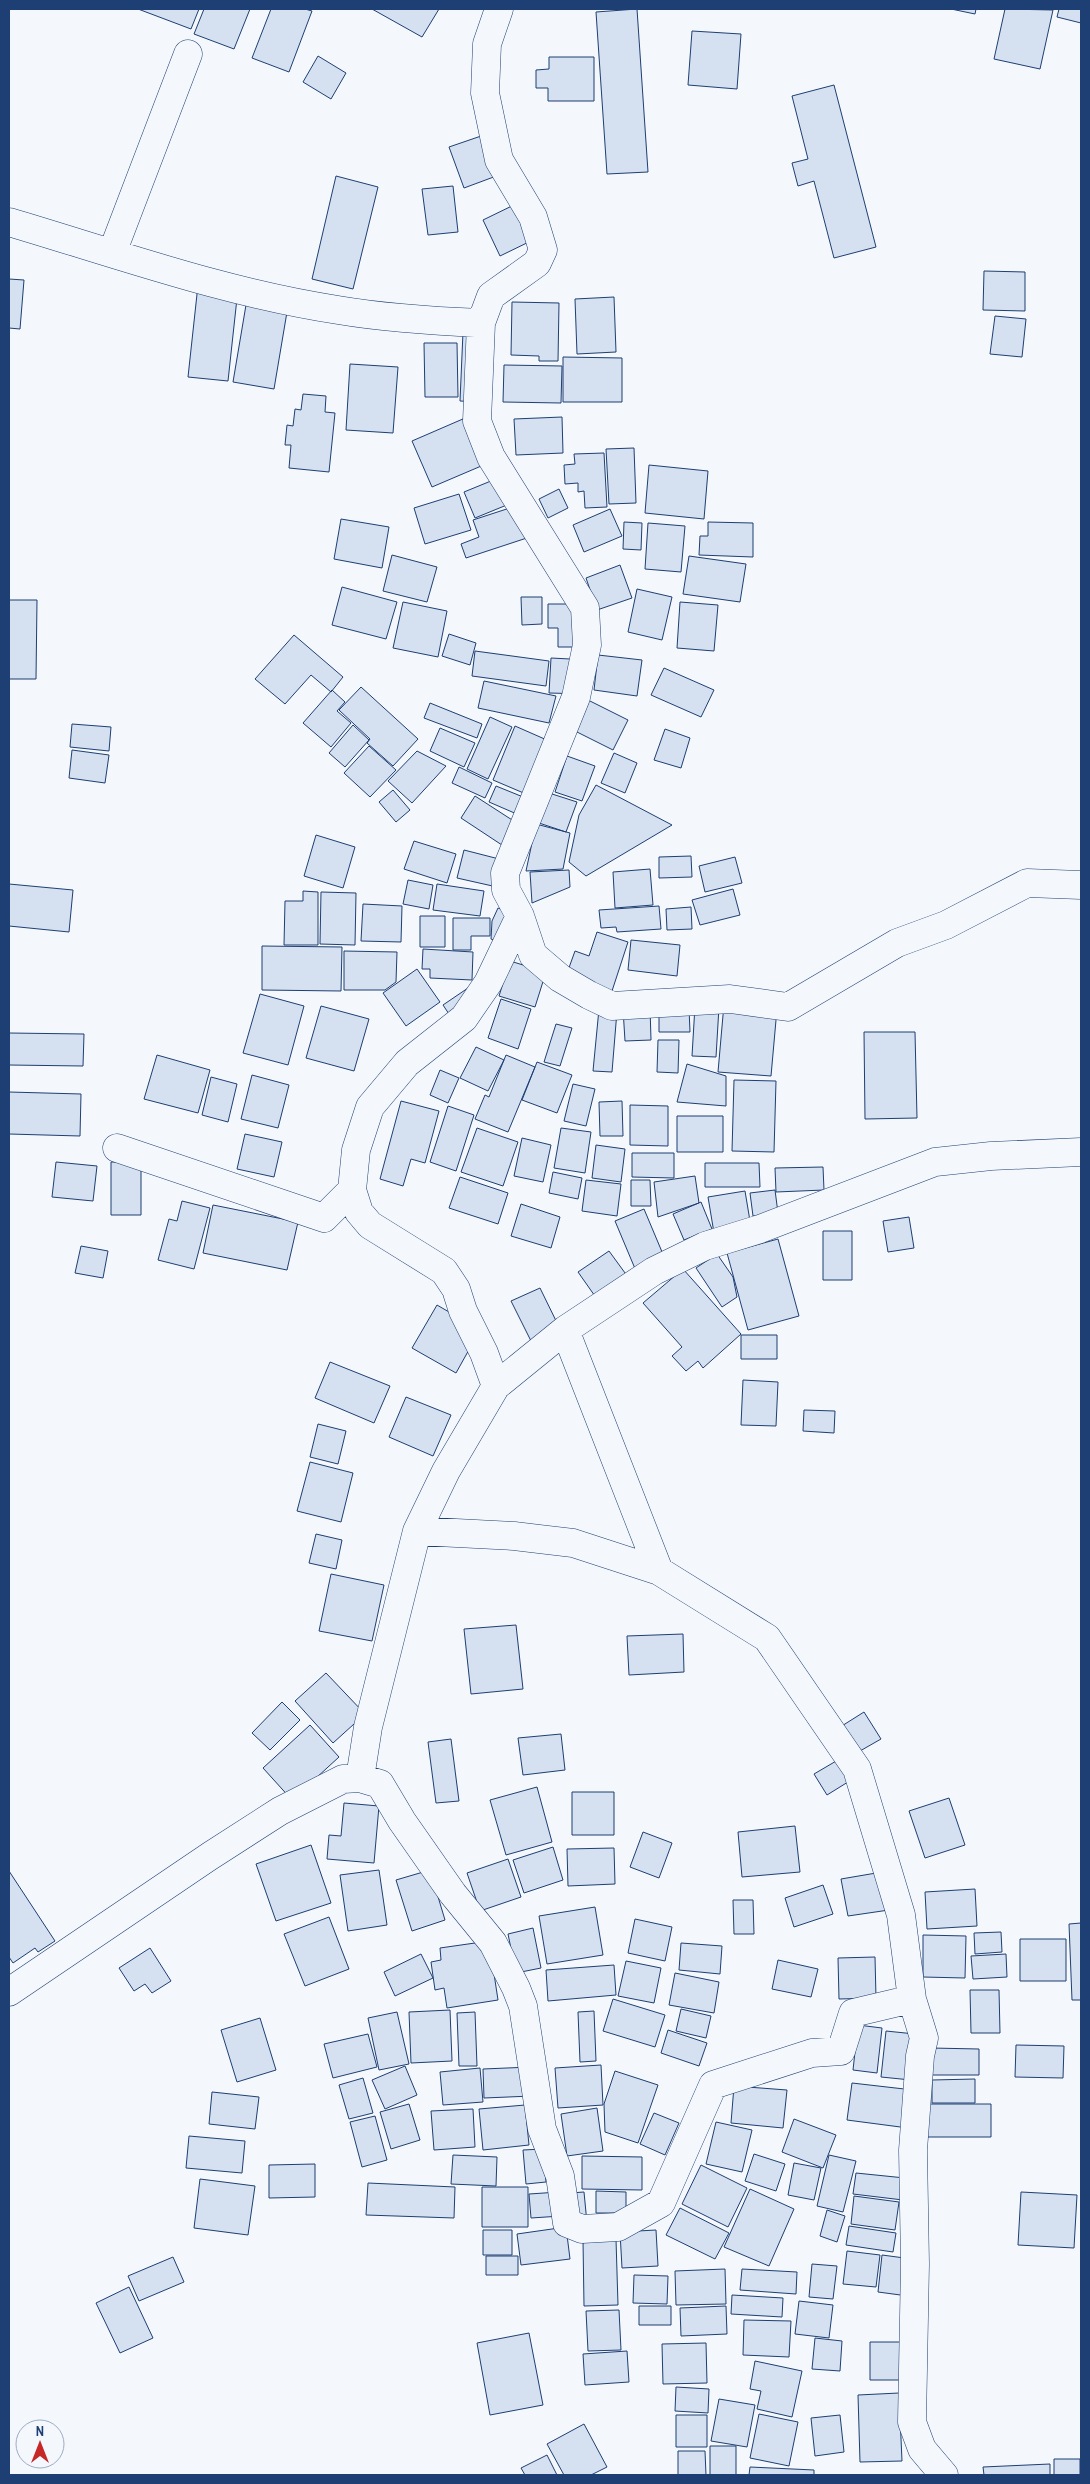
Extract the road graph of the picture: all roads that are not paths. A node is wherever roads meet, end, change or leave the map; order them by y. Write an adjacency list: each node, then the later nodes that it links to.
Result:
1 (496, 9): 5 (street)
2 (188, 54): 4 (street)
3 (9, 222): 4 (street)
4 (112, 253): 5 (street)
5 (481, 324): 7 (street)
6 (1081, 885): 7 (street)
7 (520, 916): 10 (street)
8 (117, 1148): 10 (street)
9 (1081, 1152): 11 (street)
10 (352, 1190): 12 (street)
11 (565, 1330): 12 (street); 14 (street)
12 (496, 1386): 13 (street)
13 (417, 1531): 14 (street); 15 (street)
14 (659, 1572): 17 (street)
15 (360, 1778): 16 (street); 17 (street)
16 (9, 1992)
17 (912, 1999): 18 (street)
18 (944, 2475)

